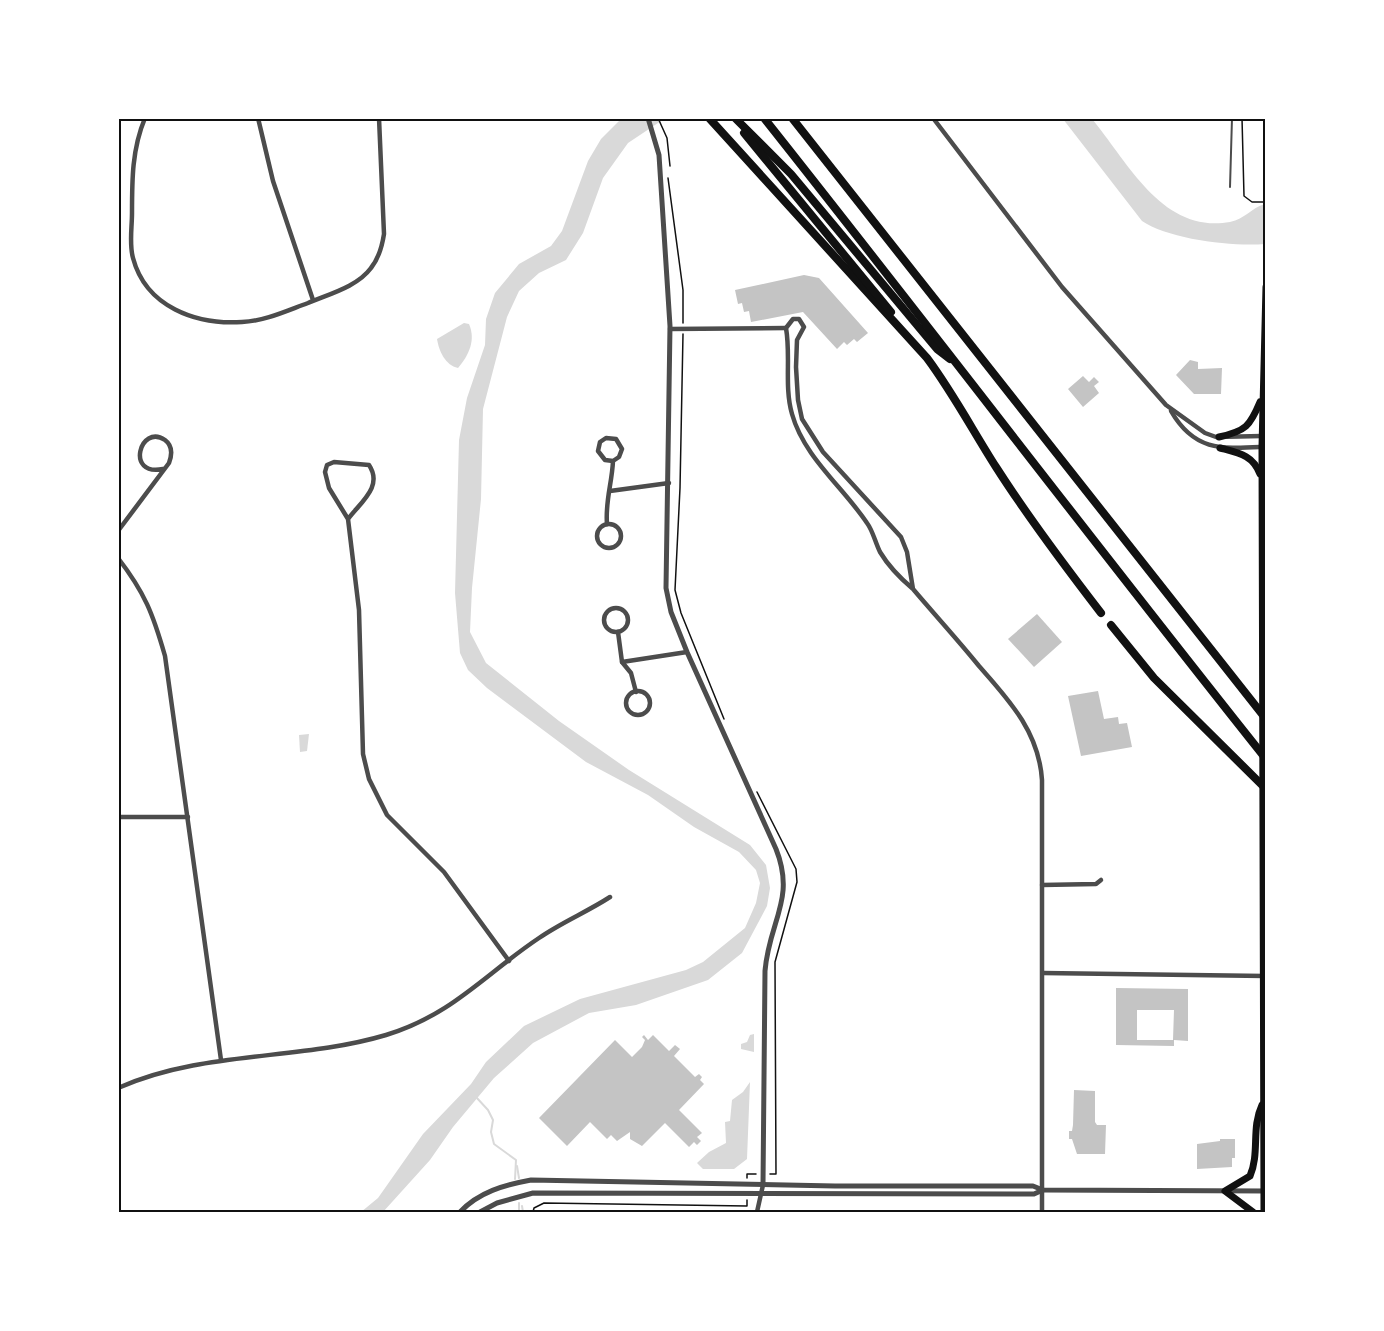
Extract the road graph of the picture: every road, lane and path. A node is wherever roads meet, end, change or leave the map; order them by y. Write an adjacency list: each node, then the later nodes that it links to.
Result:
1 (145, 118): 20 (street)
2 (258, 118): 20 (street)
3 (379, 118): 20 (street)
4 (648, 118): 22 (street)
5 (658, 118): 15 (path)
6 (709, 118): 24 (highway)
7 (734, 118): 24 (highway); 25 (highway)
8 (764, 118): 25 (highway)
9 (792, 118): 48 (highway)
10 (899, 118): 11 (street)
11 (910, 118)
12 (933, 118): 27 (street)
13 (1232, 118): 17 (lane)
14 (1242, 118): 18 (path)
15 (670, 166)
16 (668, 178): 23 (path)
17 (1230, 187)
18 (1266, 202)
19 (1266, 287): 26 (main road)
20 (313, 300)
21 (786, 328): 23 (street); 41 (street); 41 (street)
22 (670, 329): 23 (street); 35 (street)
23 (683, 329): 49 (path)
24 (927, 358): 42 (highway)
25 (958, 365): 50 (highway)
26 (1262, 396): 28 (main road); 29 (main road)
27 (1170, 409): 29 (street); 31 (street)
28 (1262, 435): 29 (street); 30 (main road)
29 (1220, 437)
30 (1262, 447): 31 (street); 34 (main road)
31 (1220, 448): 34 (main road)
32 (613, 461): 32 (street); 36 (street)
33 (163, 468): 33 (street); 39 (street)
34 (1262, 481): 60 (main road)
35 (669, 483): 36 (street); 45 (street)
36 (610, 491): 38 (street)
37 (348, 519): 37 (street); 58 (street)
38 (607, 524): 38 (street)
39 (118, 531)
40 (118, 558): 53 (street)
41 (914, 589): 56 (street)
42 (1101, 613)
43 (1111, 625): 51 (highway)
44 (618, 632): 44 (street); 46 (street)
45 (687, 652): 46 (street); 67 (street)
46 (622, 662): 47 (street)
47 (636, 692): 47 (street)
48 (1266, 719)
49 (725, 721)
50 (1266, 759)
51 (1266, 789)
52 (756, 790): 65 (path)
53 (188, 817): 54 (street); 61 (street)
54 (118, 818)
55 (1101, 880): 56 (street)
56 (1042, 885): 59 (street)
57 (610, 897): 58 (street)
58 (509, 961): 61 (street)
59 (1043, 973): 60 (street); 68 (street)
60 (1264, 976): 63 (main road)
61 (221, 1060): 62 (street)
62 (118, 1088)
63 (1263, 1103): 69 (main road); 70 (main road)
64 (752, 1174): 66 (path)
65 (773, 1174)
66 (747, 1179)
67 (763, 1185): 68 (street); 71 (street); 73 (street)
68 (1042, 1190): 69 (street); 71 (street); 77 (street)
69 (1225, 1191): 70 (street); 78 (main road)
70 (1264, 1191): 79 (main road)
71 (761, 1194): 74 (street); 76 (street)
72 (747, 1201): 75 (path)
73 (460, 1212)
74 (480, 1212)
75 (533, 1212)
76 (757, 1212)
77 (1042, 1212)
78 (1253, 1212)
79 (1264, 1212)

